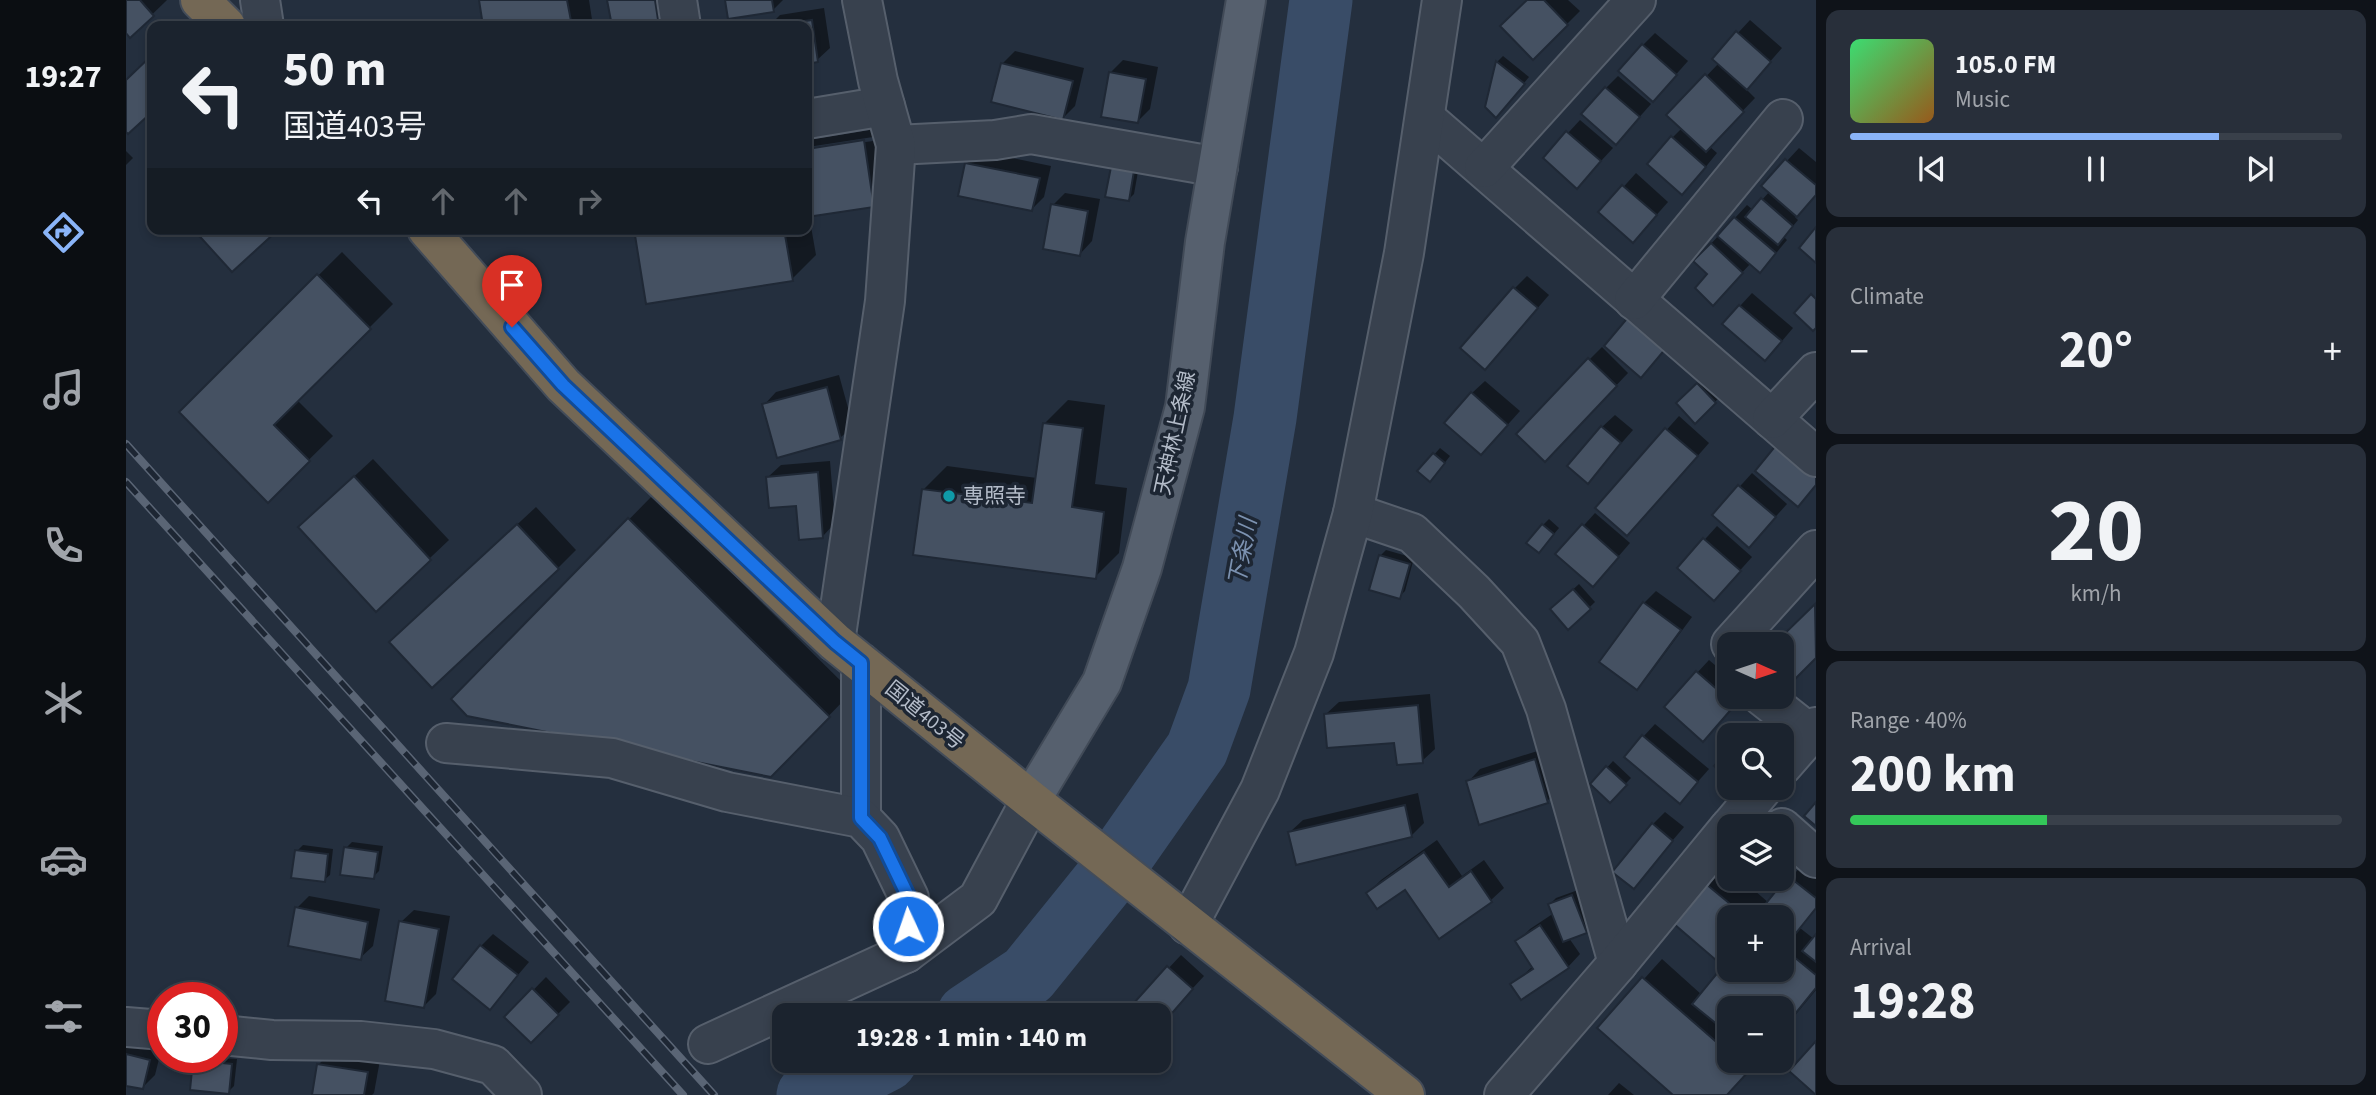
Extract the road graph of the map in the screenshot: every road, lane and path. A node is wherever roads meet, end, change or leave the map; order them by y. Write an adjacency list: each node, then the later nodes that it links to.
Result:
1 (200, 0): 8 (highway)
2 (260, 0): 9 (street)
3 (677, 0): 10 (street)
4 (862, 0): 11 (street)
5 (1246, 0): 16 (main road, 天神林上条線)
6 (1441, 0): 13 (street)
7 (1636, 0): 17 (street)
8 (221, 21)
9 (263, 21)
10 (680, 21)
11 (885, 106): 12 (street); 15 (street)
12 (812, 118)
13 (1425, 118): 17 (street); 23 (street)
14 (1783, 119): 19 (street)
15 (896, 145): 16 (street); 26 (street)
16 (1218, 167): 31 (main road, 天神林上条線)
17 (1483, 168): 19 (street)
18 (433, 235): 26 (highway, 国道403号)
19 (1634, 300): 21 (street)
20 (1816, 372): 21 (street)
21 (1772, 419): 22 (street)
22 (1816, 457)
23 (1353, 513): 36 (street); 38 (street)
24 (1816, 550): 25 (street)
25 (1742, 632)
26 (848, 652): 31 (highway, 国道403号); 33 (street)
27 (1781, 709): 28 (street)
28 (1813, 731): 30 (street)
29 (446, 743): 33 (street)
30 (1794, 752)
31 (1031, 800): 36 (highway, 国道403号); 37 (street)
32 (1743, 811): 38 (street)
33 (861, 818): 37 (street)
34 (1794, 839): 35 (street)
35 (1816, 858)
36 (1188, 925): 44 (highway, 国道403号)
37 (906, 953): 42 (street)
38 (1618, 963): 45 (street)
39 (126, 1027): 40 (street)
40 (147, 1029)
41 (238, 1037): 43 (street)
42 (708, 1044)
43 (510, 1092)
44 (1405, 1095)
45 (1504, 1095)

